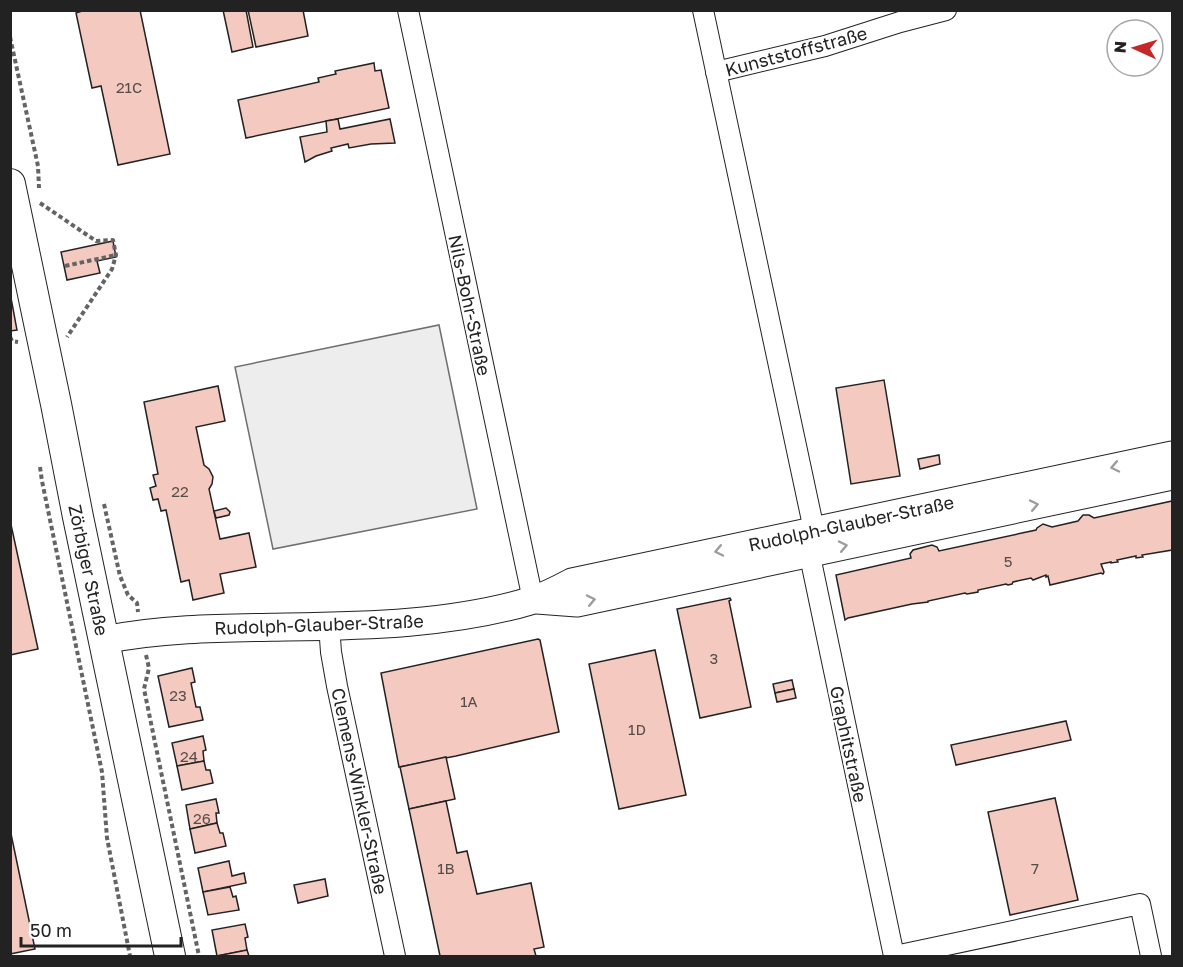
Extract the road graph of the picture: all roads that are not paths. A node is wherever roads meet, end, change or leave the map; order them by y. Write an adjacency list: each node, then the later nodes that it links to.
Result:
1 (408, 10): 9 (street, Nils-Bohr-Straße)
2 (703, 10): 4 (street, Graphitstraße)
3 (946, 10): 4 (street, Kunststoffstraße)
4 (716, 72): 8 (street, Graphitstraße)
5 (25, 187): 11 (main road, Zörbiger Straße)
6 (1173, 455): 8 (street, Rudolph-Glauber-Straße, one-way to 8)
7 (1173, 476): 8 (street, Rudolph-Glauber-Straße, one-way to 7)
8 (809, 539): 9 (street, Rudolph-Glauber-Straße); 14 (street, Graphitstraße)
9 (533, 600): 10 (street, Rudolph-Glauber-Straße)
10 (329, 625): 11 (street, Rudolph-Glauber-Straße); 13 (street, Clemens-Winkler-Straße)
11 (104, 640): 12 (main road, Zörbiger Straße)
12 (170, 957)
13 (395, 957)
14 (895, 957): 15 (street, Graphitstraße)
15 (1151, 957)

